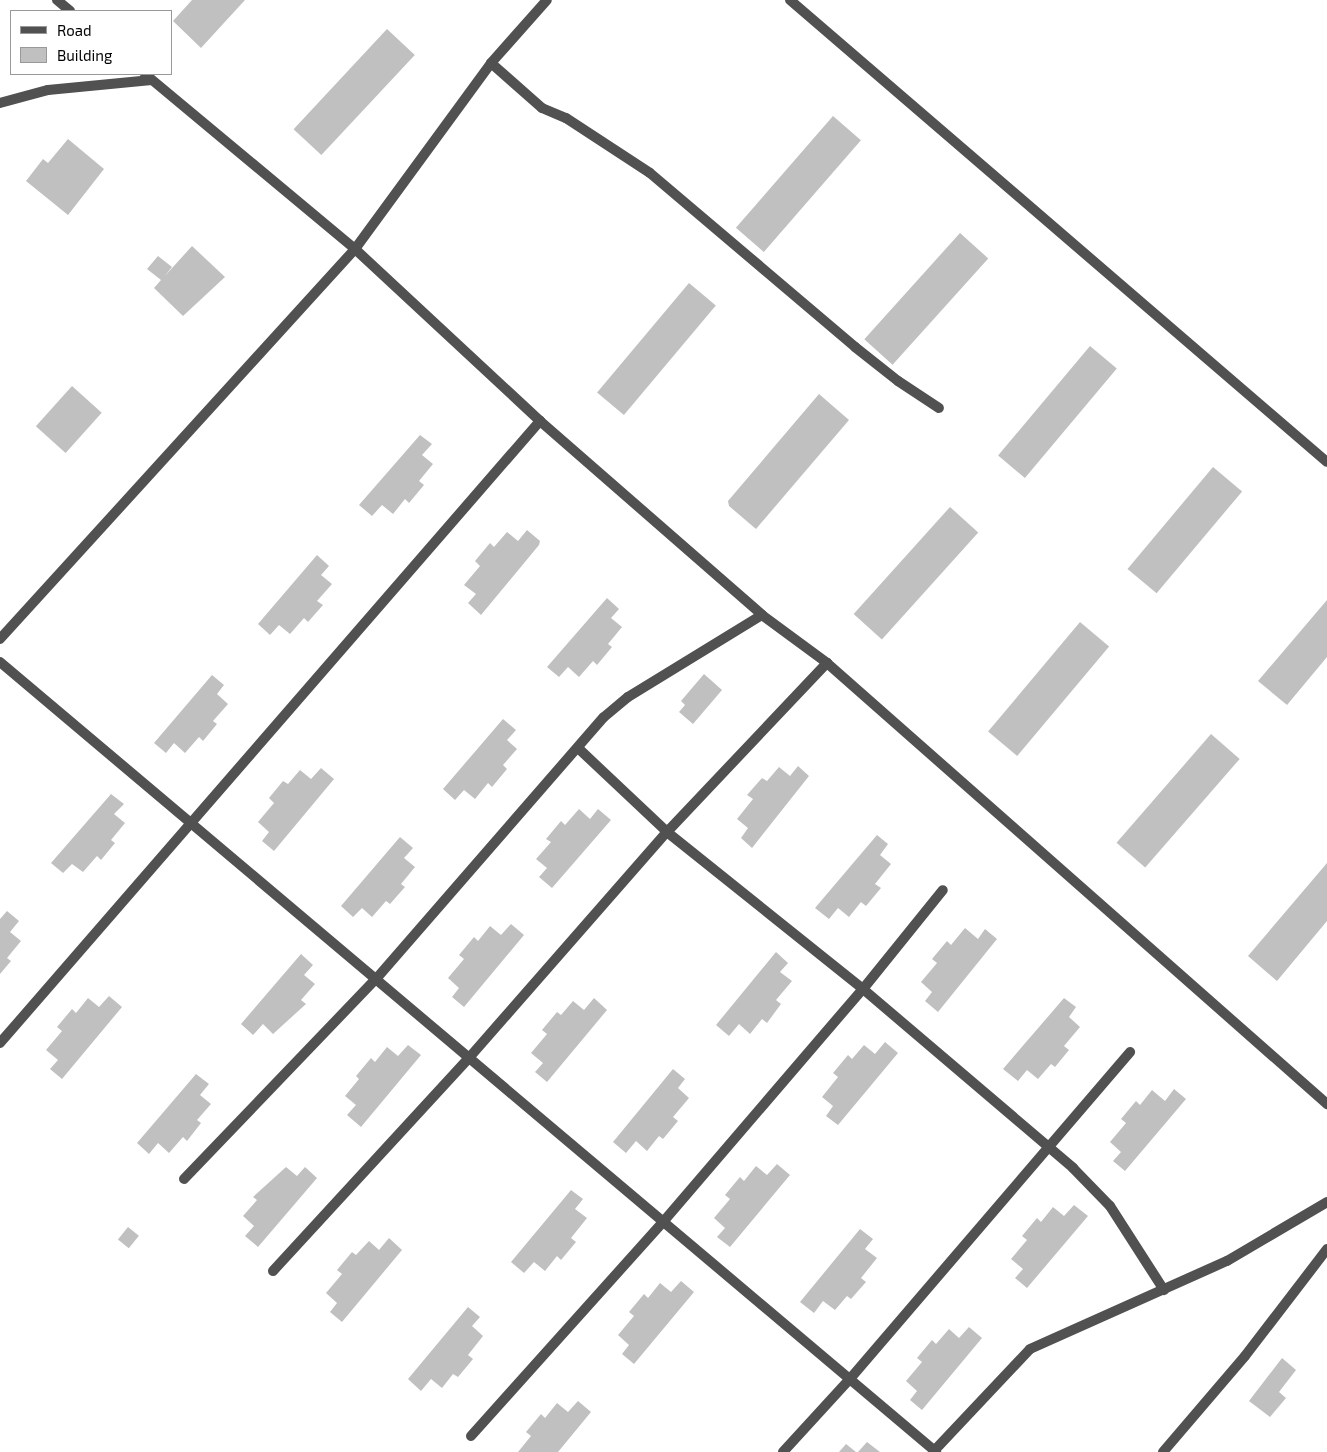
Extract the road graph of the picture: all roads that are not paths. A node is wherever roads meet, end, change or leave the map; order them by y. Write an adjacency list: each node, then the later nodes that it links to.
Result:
1 (57, 0): 4 (street)
2 (547, 0): 5 (street)
3 (790, 0): 11 (street)
4 (69, 10)
5 (491, 63): 8 (street); 9 (street)
6 (149, 77): 7 (street); 8 (street)
7 (0, 103)
8 (355, 249): 10 (street); 13 (street)
9 (940, 408)
10 (540, 421): 12 (street); 17 (street)
11 (1327, 462)
12 (762, 615): 15 (street); 16 (street)
13 (0, 639)
14 (0, 662): 17 (street)
15 (827, 663): 18 (street); 25 (street)
16 (578, 748): 18 (street); 20 (street)
17 (191, 825): 20 (street); 22 (street)
18 (667, 832): 21 (street); 24 (street)
19 (943, 890): 21 (street)
20 (376, 979): 24 (street); 27 (street)
21 (863, 989): 26 (street); 29 (street)
22 (0, 1043)
23 (1130, 1052): 26 (street)
24 (468, 1059): 29 (street); 31 (street)
25 (1327, 1104)
26 (1047, 1147): 32 (street); 33 (street)
27 (184, 1179)
28 (1327, 1202): 32 (street)
29 (662, 1222): 33 (street); 34 (street)
30 (1327, 1249): 37 (street)
31 (273, 1271)
32 (1164, 1290): 36 (street)
33 (849, 1380): 35 (street); 36 (street)
34 (471, 1436)
35 (782, 1452)
36 (934, 1452)
37 (1163, 1452)

